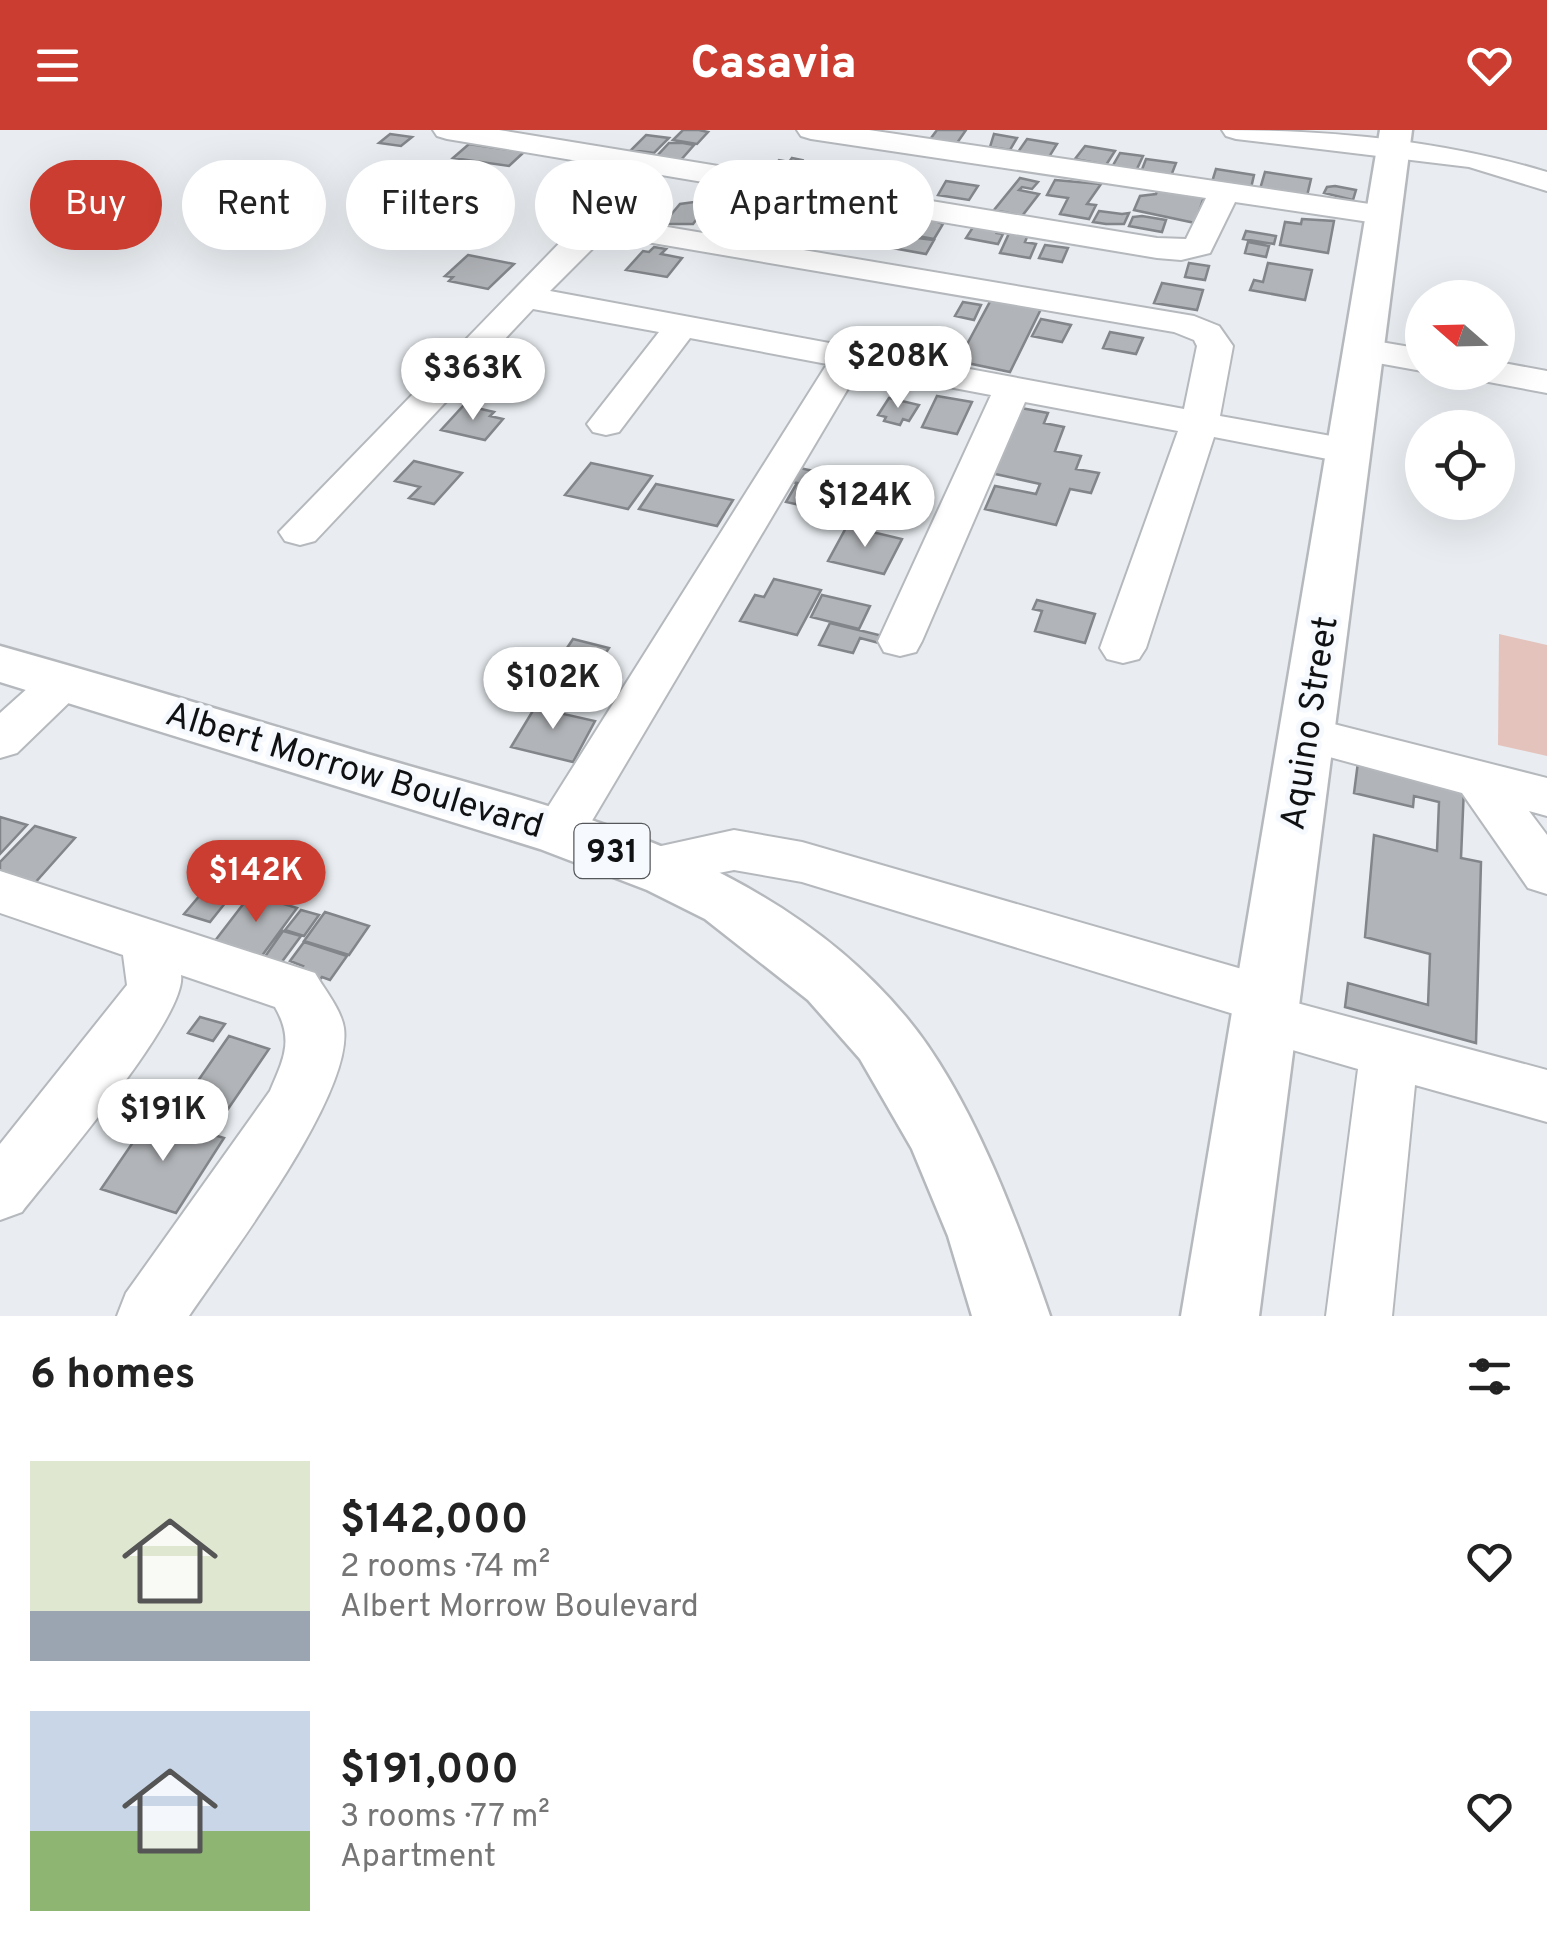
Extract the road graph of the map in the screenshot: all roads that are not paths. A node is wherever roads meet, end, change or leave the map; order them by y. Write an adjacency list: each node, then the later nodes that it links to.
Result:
1 (448, 130): 4 (street)
2 (812, 130): 6 (street)
3 (1236, 130): 5 (street)
4 (583, 140): 7 (street)
5 (1394, 141): 9 (street); 12 (main road, Aquino Street)
6 (954, 151): 8 (street); 10 (street)
7 (693, 162)
8 (934, 179)
9 (1547, 182)
10 (1225, 192): 11 (street); 12 (street)
11 (934, 209)
12 (1383, 215): 15 (main road, Aquino Street)
13 (525, 298): 14 (street); 21 (street); 24 (street)
14 (682, 326): 16 (street); 22 (street)
15 (1363, 350): 17 (street); 23 (main road, Aquino Street)
16 (849, 357): 20 (street); 33 (street)
17 (1405, 357)
18 (1515, 376): 19 (street)
19 (1547, 382)
20 (1012, 389): 21 (street); 25 (street)
21 (1200, 423): 23 (street); 26 (street)
22 (606, 424)
23 (1348, 450): 29 (main road, Aquino Street)
24 (300, 532)
25 (900, 641)
26 (1122, 648)
27 (0, 664): 28 (main road, Albert Morrow Boulevard / 931)
28 (64, 682): 30 (street); 33 (main road, Albert Morrow Boulevard / 931)
29 (1306, 734): 31 (street); 38 (main road, Aquino Street)
30 (0, 741)
31 (1477, 777): 32 (street); 35 (street)
32 (1547, 797)
33 (559, 832): 34 (main road, Albert Morrow Boulevard / 931)
34 (652, 866): 38 (street); 43 (main road, Albert Morrow Boulevard / 931)
35 (1547, 874)
36 (9, 907): 37 (street)
37 (149, 944): 41 (street); 42 (street)
38 (1265, 1010): 39 (street); 44 (main road, Aquino Street)
39 (1388, 1053): 40 (street); 45 (street)
40 (1547, 1096)
41 (0, 1191)
42 (150, 1316)
43 (1010, 1316)
44 (1220, 1316)
45 (1359, 1316)

